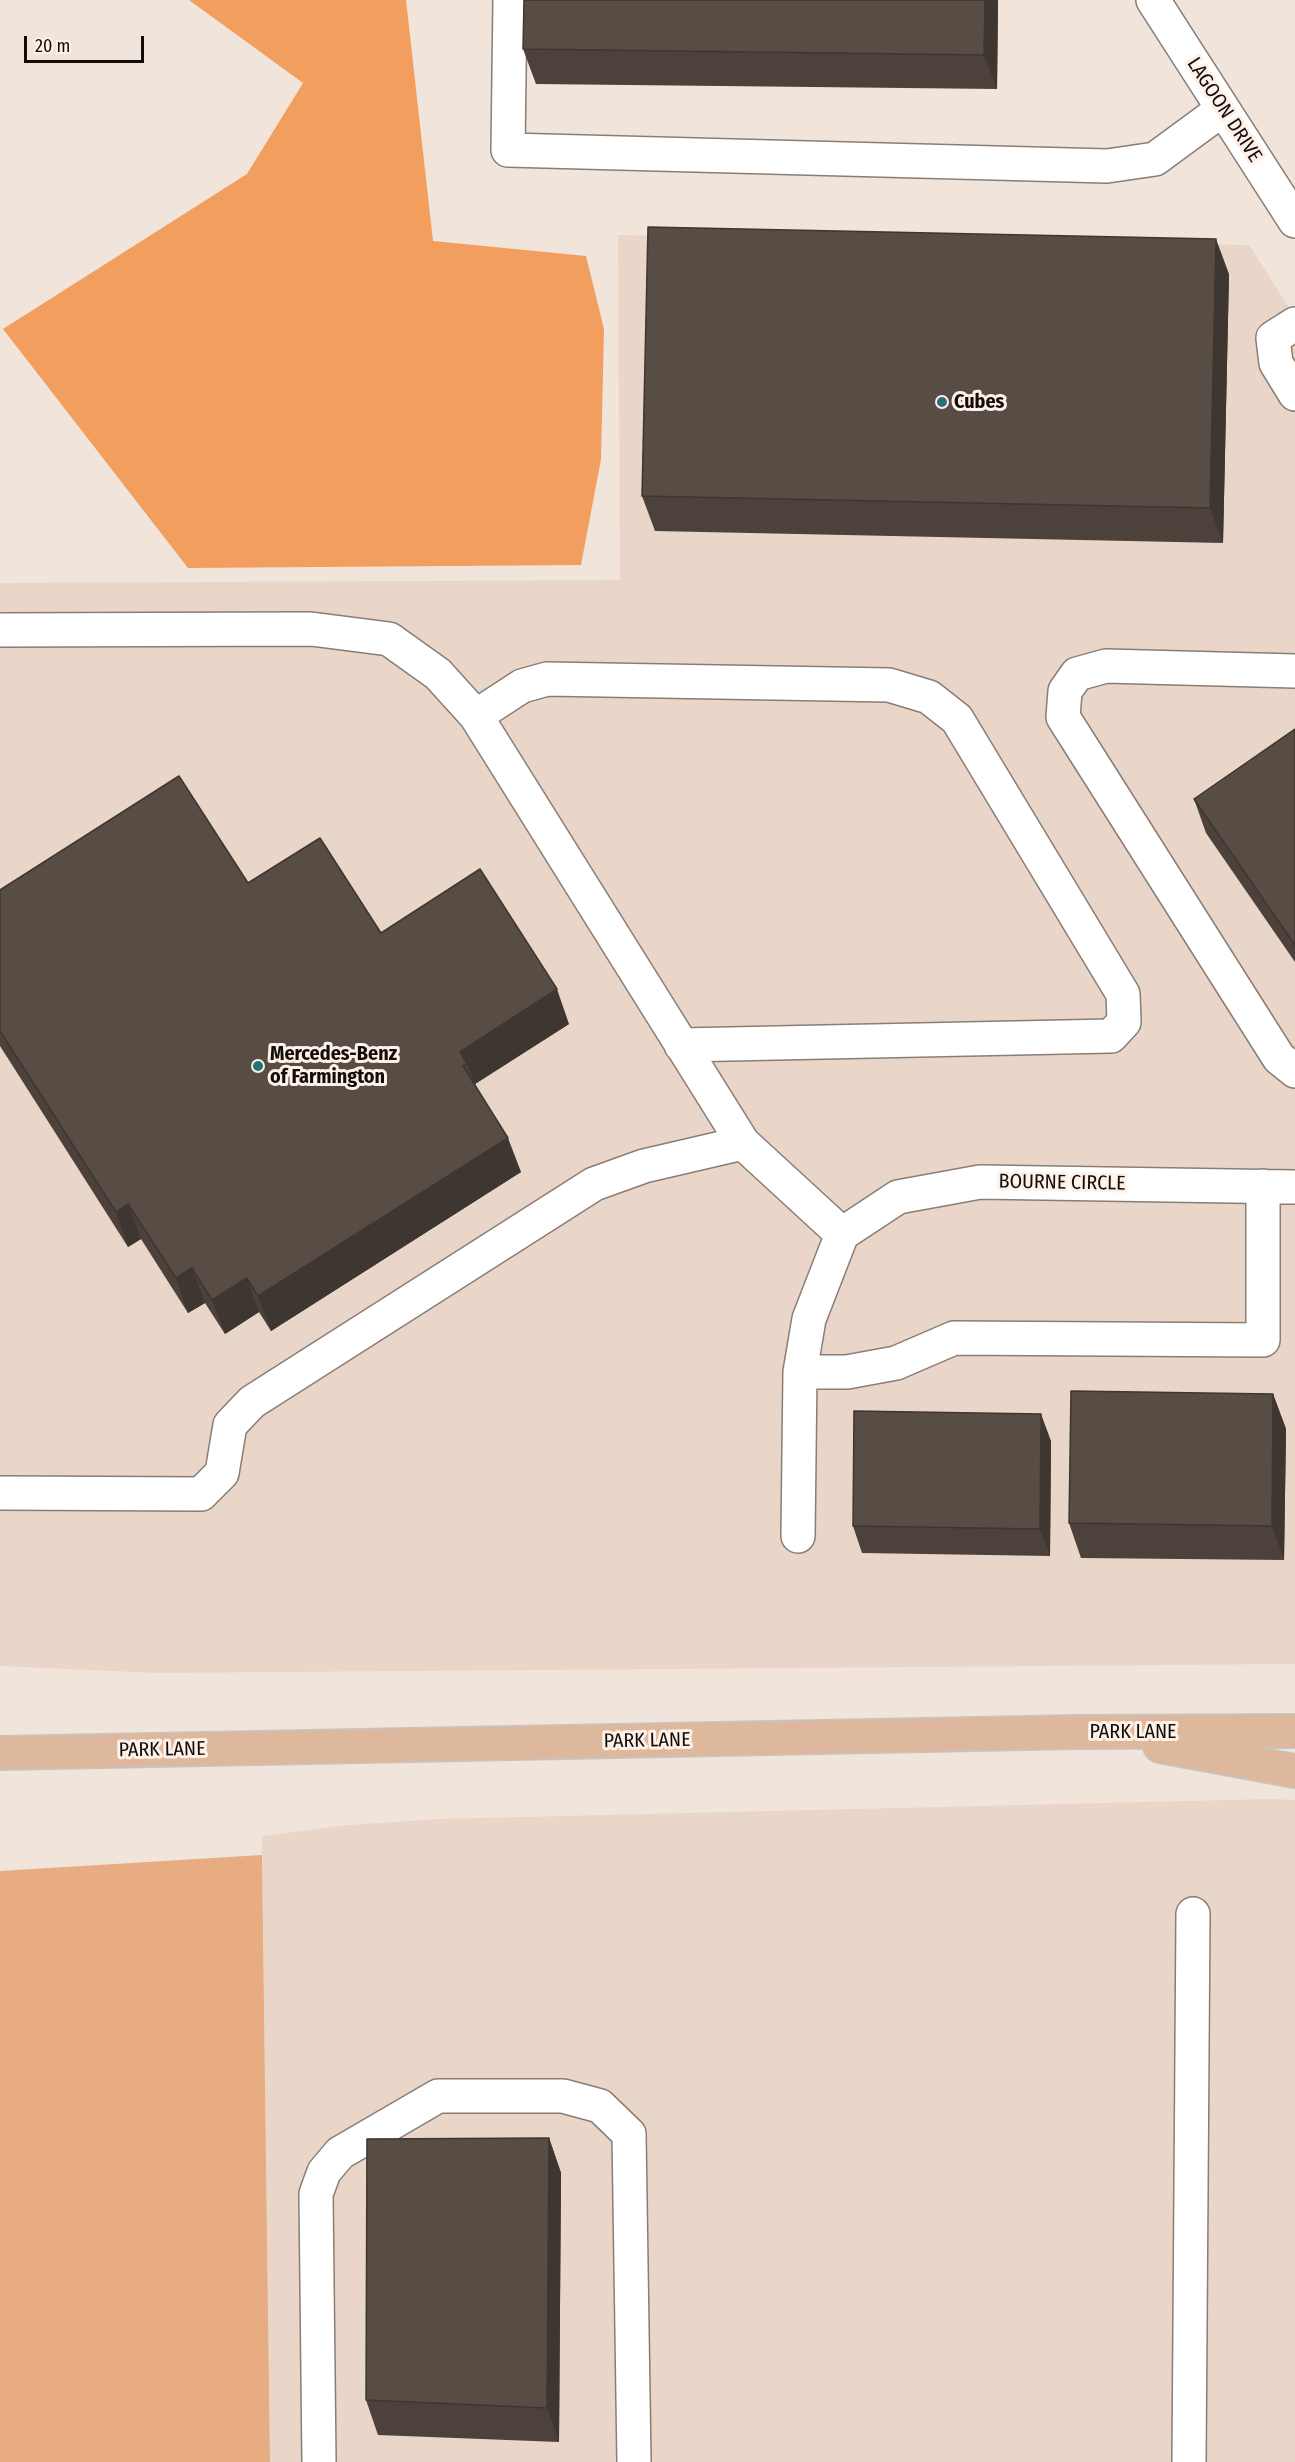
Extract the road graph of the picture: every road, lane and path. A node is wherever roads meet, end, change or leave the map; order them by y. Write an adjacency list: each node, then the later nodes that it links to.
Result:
1 (510, 0): 3 (street)
2 (1153, 0): 3 (street, LAGOON DRIVE)
3 (1223, 109): 4 (street, LAGOON DRIVE)
4 (1295, 220)
5 (1295, 324): 6 (street)
6 (1295, 394)
7 (0, 630): 9 (street)
8 (1295, 671): 11 (street)
9 (476, 716): 10 (street); 10 (street)
10 (681, 1045): 12 (street)
11 (1295, 1071)
12 (743, 1143): 14 (street); 16 (street)
13 (1279, 1187): 14 (street, BOURNE CIRCLE); 15 (street)
14 (842, 1234): 15 (street)
15 (800, 1372): 17 (street)
16 (0, 1493)
17 (798, 1536)
18 (1295, 1731): 19 (main road, PARK LANE)
19 (1078, 1732): 20 (main road, PARK LANE); 21 (main road)
20 (0, 1753)
21 (1295, 1771)
22 (1194, 1914): 25 (street)
23 (319, 2462): 24 (street)
24 (634, 2462)
25 (1189, 2462)

